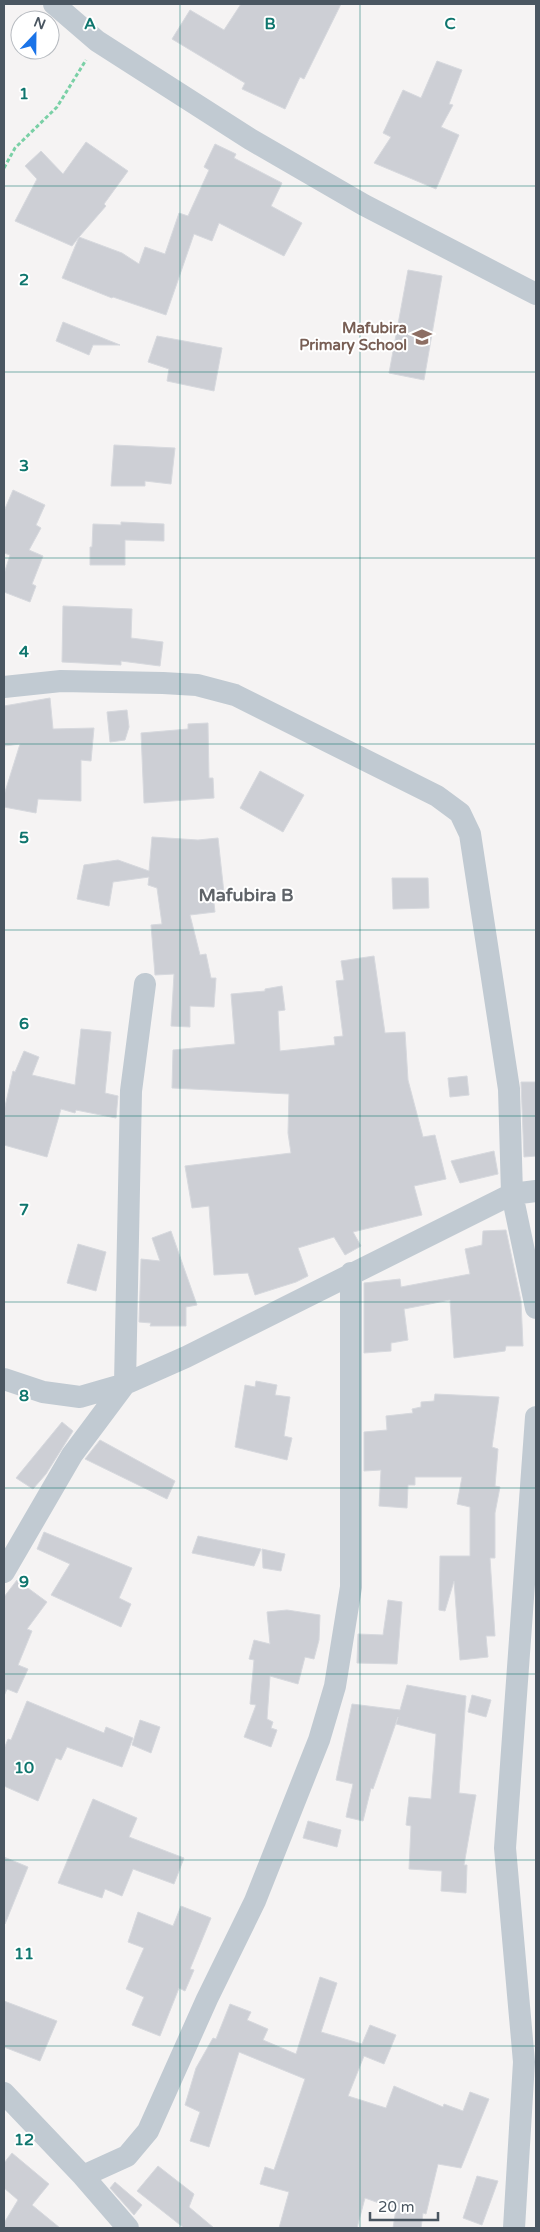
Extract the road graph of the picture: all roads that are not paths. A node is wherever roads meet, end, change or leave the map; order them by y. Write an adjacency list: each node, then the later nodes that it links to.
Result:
1 (54, 4): 2 (street)
2 (536, 294)
3 (4, 687): 6 (street)
4 (145, 984): 10 (street)
5 (536, 1191): 6 (street)
6 (512, 1194): 7 (street); 8 (street)
7 (351, 1273): 10 (street); 14 (street)
8 (536, 1308)
9 (4, 1379): 10 (street)
10 (124, 1384): 12 (street)
11 (536, 1416): 16 (street)
12 (4, 1572)
13 (4, 2093): 14 (street)
14 (83, 2176): 15 (street)
15 (128, 2228)
16 (514, 2228)

